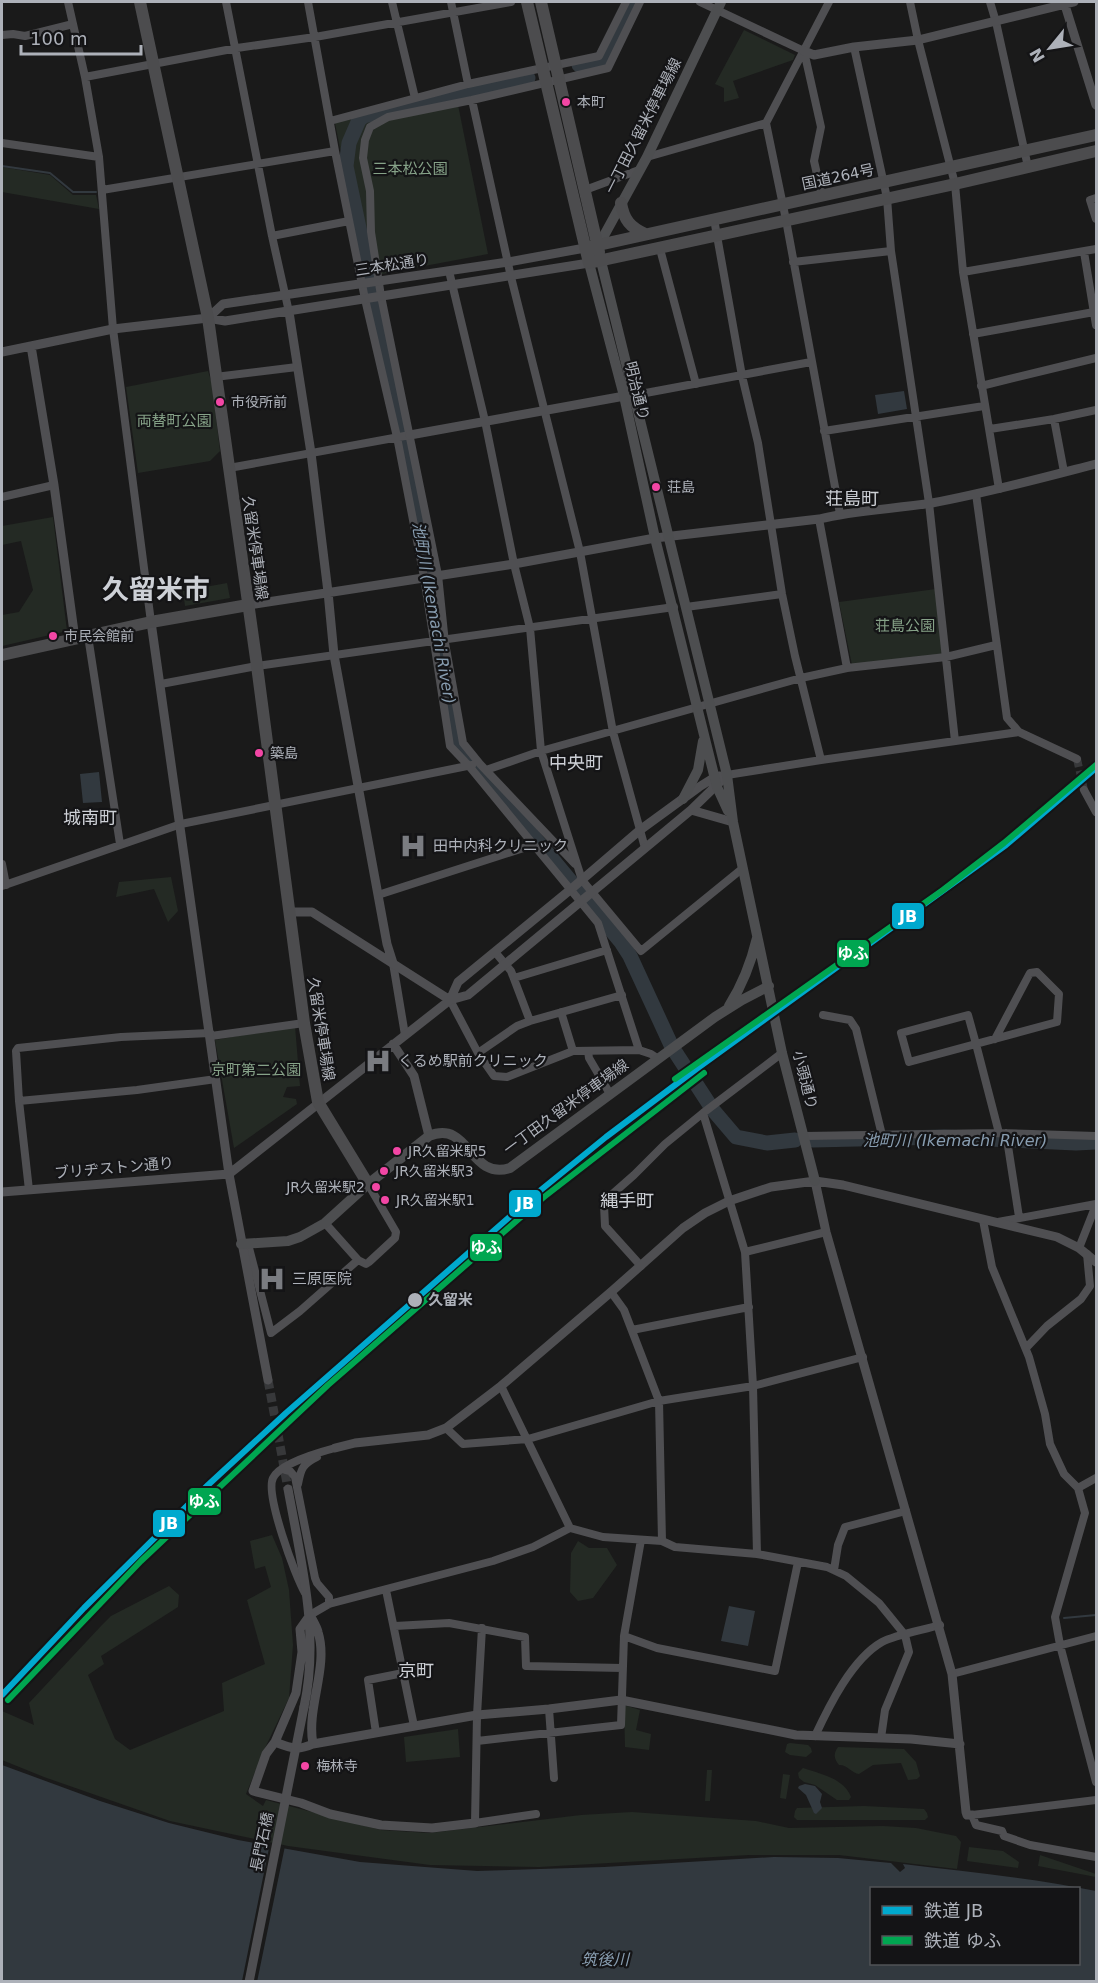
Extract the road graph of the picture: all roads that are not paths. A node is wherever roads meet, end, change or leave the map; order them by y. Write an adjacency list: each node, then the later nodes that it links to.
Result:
1 (68, 2): 21 (street)
2 (140, 2): 28 (main road, 久留米停車場線)
3 (226, 2): 26 (street)
4 (308, 2): 23 (street)
5 (392, 2): 19 (street)
6 (451, 2): 18 (street)
7 (512, 2): 18 (street)
8 (526, 2): 30 (main road, 明治通り)
9 (541, 2): 29 (main road, 明治通り)
10 (626, 2): 29 (street)
11 (640, 2): 32 (street)
12 (700, 2): 17 (street)
13 (829, 2): 27 (street)
14 (910, 2): 24 (street)
15 (990, 2): 20 (street)
16 (1068, 2): 20 (street); 37 (street)
17 (719, 6): 27 (street); 46 (main road, 一丁田久留米停車場線)
18 (453, 13): 19 (street); 34 (street)
19 (397, 22): 23 (street); 35 (street)
20 (996, 22): 24 (street); 44 (street)
21 (73, 24): 22 (street); 31 (street)
22 (2, 35)
23 (315, 37): 26 (street); 38 (street)
24 (918, 40): 25 (street); 49 (street)
25 (854, 47): 27 (street); 52 (street)
26 (237, 48): 28 (street); 47 (street)
27 (804, 51): 39 (street); 56 (street)
28 (154, 64): 31 (street); 51 (main road, 久留米停車場線)
29 (557, 64): 30 (street); 32 (main road, 明治通り)
30 (543, 67): 33 (main road, 明治通り); 34 (street)
31 (85, 77): 45 (street)
32 (560, 79): 33 (street); 55 (main road, 明治通り)
33 (546, 82): 36 (street); 68 (main road, 明治通り)
34 (468, 84): 35 (street)
35 (415, 98): 38 (street)
36 (472, 100): 73 (street); 79 (street)
37 (1096, 105)
38 (330, 122): 42 (street)
39 (766, 123): 46 (street); 60 (street)
40 (1096, 135): 44 (main road, 国道264号)
41 (2, 143): 45 (street)
42 (335, 151): 47 (street); 64 (street)
43 (1096, 151): 48 (main road, 国道264号)
44 (1025, 152): 48 (street); 49 (main road, 国道264号)
45 (99, 157): 54 (street)
46 (646, 157): 50 (main road, 一丁田久留米停車場線)
47 (259, 163): 51 (street); 66 (street)
48 (1028, 167): 53 (main road, 国道264号)
49 (951, 168): 52 (main road, 国道264号); 53 (street)
50 (639, 170): 55 (street); 59 (main road, 一丁田久留米停車場線)
51 (177, 178): 54 (street); 87 (main road, 久留米停車場線)
52 (884, 183): 56 (main road, 国道264号); 57 (street)
53 (955, 184): 57 (main road, 国道264号); 77 (street)
54 (102, 190): 89 (street)
55 (585, 190): 68 (main road, 明治通り)
56 (822, 196): 60 (main road, 国道264号)
57 (887, 198): 63 (main road, 国道264号); 71 (street)
58 (1096, 198): 62 (street)
59 (621, 203): 65 (main road); 68 (main road, 一丁田久留米停車場線)
60 (782, 204): 61 (main road, 国道264号); 63 (street)
61 (714, 219): 65 (main road, 国道264号); 67 (street)
62 (1096, 219)
63 (786, 220): 67 (main road, 国道264号); 75 (street)
64 (349, 221): 66 (street); 80 (street)
65 (645, 234): 68 (main road, 国道264号)
66 (272, 236): 82 (street)
67 (716, 236): 69 (main road, 国道264号); 96 (street)
68 (591, 246): 73 (street, 三本松通り); 74 (main road, 明治通り)
69 (660, 249): 74 (main road, 国道264号); 98 (street)
70 (1096, 249): 72 (street)
71 (891, 250): 75 (street); 104 (street)
72 (1084, 252): 77 (street); 86 (street)
73 (508, 262): 76 (street, 三本松通り); 78 (street)
74 (595, 262): 78 (street, 三本松通り); 100 (main road, 明治通り)
75 (793, 262): 94 (street)
76 (449, 271): 79 (street, 三本松通り); 81 (street)
77 (963, 272): 90 (street)
78 (511, 277): 81 (street, 三本松通り); 102 (street)
79 (379, 282): 80 (street, 三本松通り); 83 (street)
80 (362, 284): 82 (street, 三本松通り); 84 (street)
81 (453, 286): 83 (street, 三本松通り); 106 (street)
82 (286, 296): 85 (street); 87 (street, 三本松通り)
83 (381, 296): 84 (street, 三本松通り); 109 (street)
84 (365, 299): 85 (street, 三本松通り); 110 (street)
85 (289, 312): 87 (street, 三本松通り); 95 (street)
86 (1095, 312): 88 (street); 90 (street)
87 (208, 318): 89 (street, 三本松通り); 97 (main road, 久留米停車場線)
88 (1096, 325)
89 (112, 329): 91 (street, 三本松通り); 135 (street)
90 (973, 334): 99 (street)
91 (31, 346): 92 (street, 三本松通り); 115 (street)
92 (2, 352)
93 (1096, 358): 99 (street)
94 (811, 362): 96 (street); 108 (street)
95 (297, 367): 97 (street); 111 (street)
96 (742, 376): 98 (street); 122 (street)
97 (215, 377): 113 (main road, 久留米停車場線)
98 (696, 384): 100 (street)
99 (981, 386): 101 (street)
100 (629, 395): 102 (street); 123 (main road, 明治通り); 124 (main road, 明治通り)
101 (984, 406): 104 (street); 107 (street)
102 (545, 410): 106 (street); 125 (street)
103 (1096, 410): 105 (street)
104 (915, 417): 108 (street); 119 (street)
105 (1054, 419): 107 (street); 114 (street)
106 (485, 421): 109 (street); 126 (street)
107 (990, 429): 116 (street)
108 (824, 431): 120 (street)
109 (410, 435): 110 (street); 127 (street)
110 (397, 437): 111 (street); 128 (street)
111 (311, 453): 113 (street); 129 (street)
112 (1096, 464): 114 (street)
113 (229, 468): 131 (main road, 久留米停車場線)
114 (1064, 472): 116 (street)
115 (54, 484): 118 (street); 137 (street)
116 (999, 489): 117 (street)
117 (976, 494): 119 (street); 140 (street)
118 (2, 497)
119 (929, 503): 120 (street); 143 (street)
120 (840, 514): 121 (street)
121 (819, 519): 122 (street); 145 (street)
122 (771, 524): 123 (street); 130 (street)
123 (670, 536): 124 (street); 133 (main road, 明治通り)
124 (655, 538): 125 (street); 132 (main road, 明治通り)
125 (580, 552): 126 (street); 134 (street)
126 (514, 564): 127 (street); 136 (street)
127 (438, 575): 128 (street); 138 (street)
128 (424, 577): 129 (street); 139 (street)
129 (328, 592): 131 (street); 142 (street)
130 (782, 594): 133 (street); 146 (street)
131 (248, 605): 135 (main road); 144 (main road, 久留米停車場線)
132 (674, 607): 134 (street); 149 (main road, 明治通り)
133 (686, 607): 148 (main road, 明治通り)
134 (593, 618): 136 (street); 150 (street)
135 (151, 622): 137 (main road); 147 (street)
136 (530, 628): 138 (street); 154 (street)
137 (81, 637): 141 (main road); 172 (street)
138 (445, 639): 139 (street); 158 (street)
139 (433, 642): 142 (street); 157 (street)
140 (996, 645): 143 (street); 151 (street)
141 (2, 655)
142 (334, 656): 144 (street); 161 (street)
143 (946, 657): 145 (street); 153 (street)
144 (257, 666): 147 (street); 166 (main road, 久留米停車場線)
145 (848, 668): 146 (street)
146 (801, 678): 148 (street); 156 (street)
147 (161, 684): 170 (street)
148 (709, 703): 149 (street); 159 (main road, 明治通り)
149 (697, 707): 150 (street); 152 (main road, 明治通り)
150 (613, 732): 154 (street); 171 (street)
151 (1019, 732): 153 (street); 155 (street)
152 (704, 733): 160 (main road, 明治通り); 165 (main road)
153 (956, 741): 156 (street)
154 (542, 751): 158 (street); 176 (street)
155 (1077, 759)
156 (820, 760): 159 (street)
157 (469, 766): 158 (street); 161 (street); 173 (street)
158 (483, 767): 176 (street)
159 (727, 775): 160 (street); 169 (main road)
160 (716, 782): 165 (street); 167 (street); 169 (main road)
161 (359, 789): 166 (street); 182 (street)
162 (1084, 790): 164 (street)
163 (1096, 791): 164 (street)
164 (1089, 797): 168 (street)
165 (682, 799): 171 (street)
166 (276, 804): 170 (street); 184 (main road, 久留米停車場線)
167 (691, 810): 169 (street); 174 (street)
168 (1096, 812)
169 (733, 822): 177 (main road)
170 (181, 824): 172 (street); 199 (street)
171 (640, 830): 174 (street); 178 (street)
172 (120, 844): 179 (street)
173 (533, 845): 180 (street); 182 (street)
174 (645, 848): 181 (street)
175 (2, 864): 179 (street)
176 (575, 864): 178 (street)
177 (743, 868): 181 (street); 185 (main road)
178 (582, 880): 180 (street); 181 (street)
179 (4, 886)
180 (570, 890): 183 (street); 187 (street)
181 (591, 893): 183 (street)
182 (378, 895): 188 (street)
183 (580, 903): 186 (street); 189 (street)
184 (290, 912): 188 (street); 198 (main road, 久留米停車場線)
185 (758, 935): 191 (main road); 194 (main road)
186 (607, 950): 190 (street); 192 (street)
187 (495, 952): 189 (street); 193 (street)
188 (393, 963): 193 (street); 200 (street)
189 (506, 964): 190 (street); 193 (street)
190 (514, 978): 197 (street)
191 (769, 986): 194 (main road, 一丁田久留米停車場線); 208 (main road, 小頭通り)
192 (622, 996): 195 (street); 204 (street)
193 (450, 1000): 200 (street); 207 (street)
194 (727, 1009): 209 (main road, 一丁田久留米停車場線)
195 (561, 1012): 197 (street); 205 (street)
196 (823, 1015): 216 (street)
197 (530, 1021): 207 (street)
198 (304, 1023): 199 (street); 213 (main road, 久留米停車場線)
199 (210, 1035): 210 (street); 212 (street)
200 (405, 1035): 202 (street)
201 (995, 1039): 201 (street); 203 (street)
202 (393, 1044): 213 (street); 217 (street)
203 (976, 1044): 203 (street); 215 (street)
204 (639, 1050): 206 (street); 209 (street)
205 (573, 1051): 206 (street); 207 (street)
206 (588, 1051): 211 (street)
207 (478, 1053)
208 (782, 1053): 214 (street); 218 (main road, 小頭通り)
209 (660, 1057): 211 (main road, 一丁田久留米停車場線)
210 (216, 1078): 212 (street); 220 (street)
211 (610, 1094): 217 (main road, 一丁田久留米停車場線)
212 (19, 1101): 223 (street)
213 (318, 1102): 220 (street); 222 (main road)
214 (703, 1113): 225 (street); 237 (street)
215 (1002, 1133): 216 (street); 219 (street); 227 (street)
216 (882, 1135): 218 (street)
217 (429, 1136): 222 (main road)
218 (804, 1136): 221 (main road, 小頭通り)
219 (1096, 1136)
220 (229, 1174): 223 (street, ブリヂストン通り); 232 (street)
221 (816, 1181): 225 (street); 228 (street); 231 (street)
222 (368, 1185): 230 (main road); 235 (street)
223 (29, 1190): 224 (street, ブリヂストン通り)
224 (2, 1192)
225 (729, 1201): 234 (street); 237 (street)
226 (1096, 1206): 227 (street); 233 (street)
227 (1019, 1217): 229 (street)
228 (983, 1220): 229 (street); 241 (street)
229 (994, 1222): 233 (street)
230 (325, 1223): 232 (main road); 235 (street)
231 (826, 1232): 234 (street); 242 (street)
232 (244, 1244): 235 (street); 243 (street)
233 (1083, 1251): 236 (street); 241 (street)
234 (745, 1252): 239 (street)
235 (358, 1260)
236 (1096, 1262)
237 (641, 1266): 238 (street)
238 (611, 1292): 240 (street); 244 (street)
239 (749, 1307): 240 (street); 245 (street)
240 (632, 1330): 246 (street)
241 (1026, 1348): 252 (street)
242 (863, 1357): 245 (street); 254 (street)
243 (268, 1380)
244 (501, 1386): 247 (street); 248 (street)
245 (753, 1386): 246 (street); 258 (street)
246 (659, 1401): 248 (street); 257 (street)
247 (446, 1428): 248 (street); 249 (street)
248 (528, 1439): 255 (street)
249 (334, 1448): 250 (street); 253 (street)
250 (282, 1469): 253 (street); 262 (street)
251 (1096, 1478): 252 (street)
252 (1078, 1488): 271 (street)
253 (292, 1489): 262 (street); 263 (street)
254 (906, 1511): 260 (street); 265 (street)
255 (570, 1528): 256 (street); 261 (street)
256 (641, 1540): 257 (street); 269 (street)
257 (662, 1541): 258 (street)
258 (757, 1554): 259 (street)
259 (798, 1562): 260 (street); 269 (street)
260 (834, 1570): 268 (street)
261 (387, 1590): 263 (street); 266 (street)
262 (308, 1597): 264 (street)
263 (329, 1604): 264 (street)
264 (310, 1616): 284 (street); 285 (street); 294 (street, 長門石橋, bridge)
265 (940, 1625): 268 (street); 274 (street)
266 (395, 1626): 267 (street); 273 (street)
267 (482, 1628): 272 (street); 277 (street)
268 (905, 1635): 281 (street); 282 (street)
269 (624, 1636): 272 (street)
270 (1096, 1636): 271 (street)
271 (1060, 1645): 274 (street); 287 (street)
272 (622, 1668): 275 (street)
273 (403, 1673): 278 (street); 279 (street)
274 (952, 1674): 286 (street)
275 (621, 1700): 276 (street); 280 (street); 281 (street)
276 (549, 1709): 277 (street); 280 (street)
277 (477, 1715): 278 (street); 283 (street)
278 (414, 1726): 279 (street)
279 (376, 1732): 285 (street)
280 (550, 1734): 283 (street); 288 (street)
281 (815, 1736): 282 (street)
282 (881, 1738): 286 (street)
283 (477, 1741): 292 (street)
284 (275, 1743): 285 (street); 292 (street)
285 (313, 1744)
286 (960, 1744): 291 (street)
287 (1096, 1777)
288 (554, 1778)
289 (1096, 1800): 291 (street)
290 (536, 1814): 292 (street)
291 (972, 1815): 293 (street)
292 (475, 1823)
293 (1096, 1857)
294 (249, 1982)

